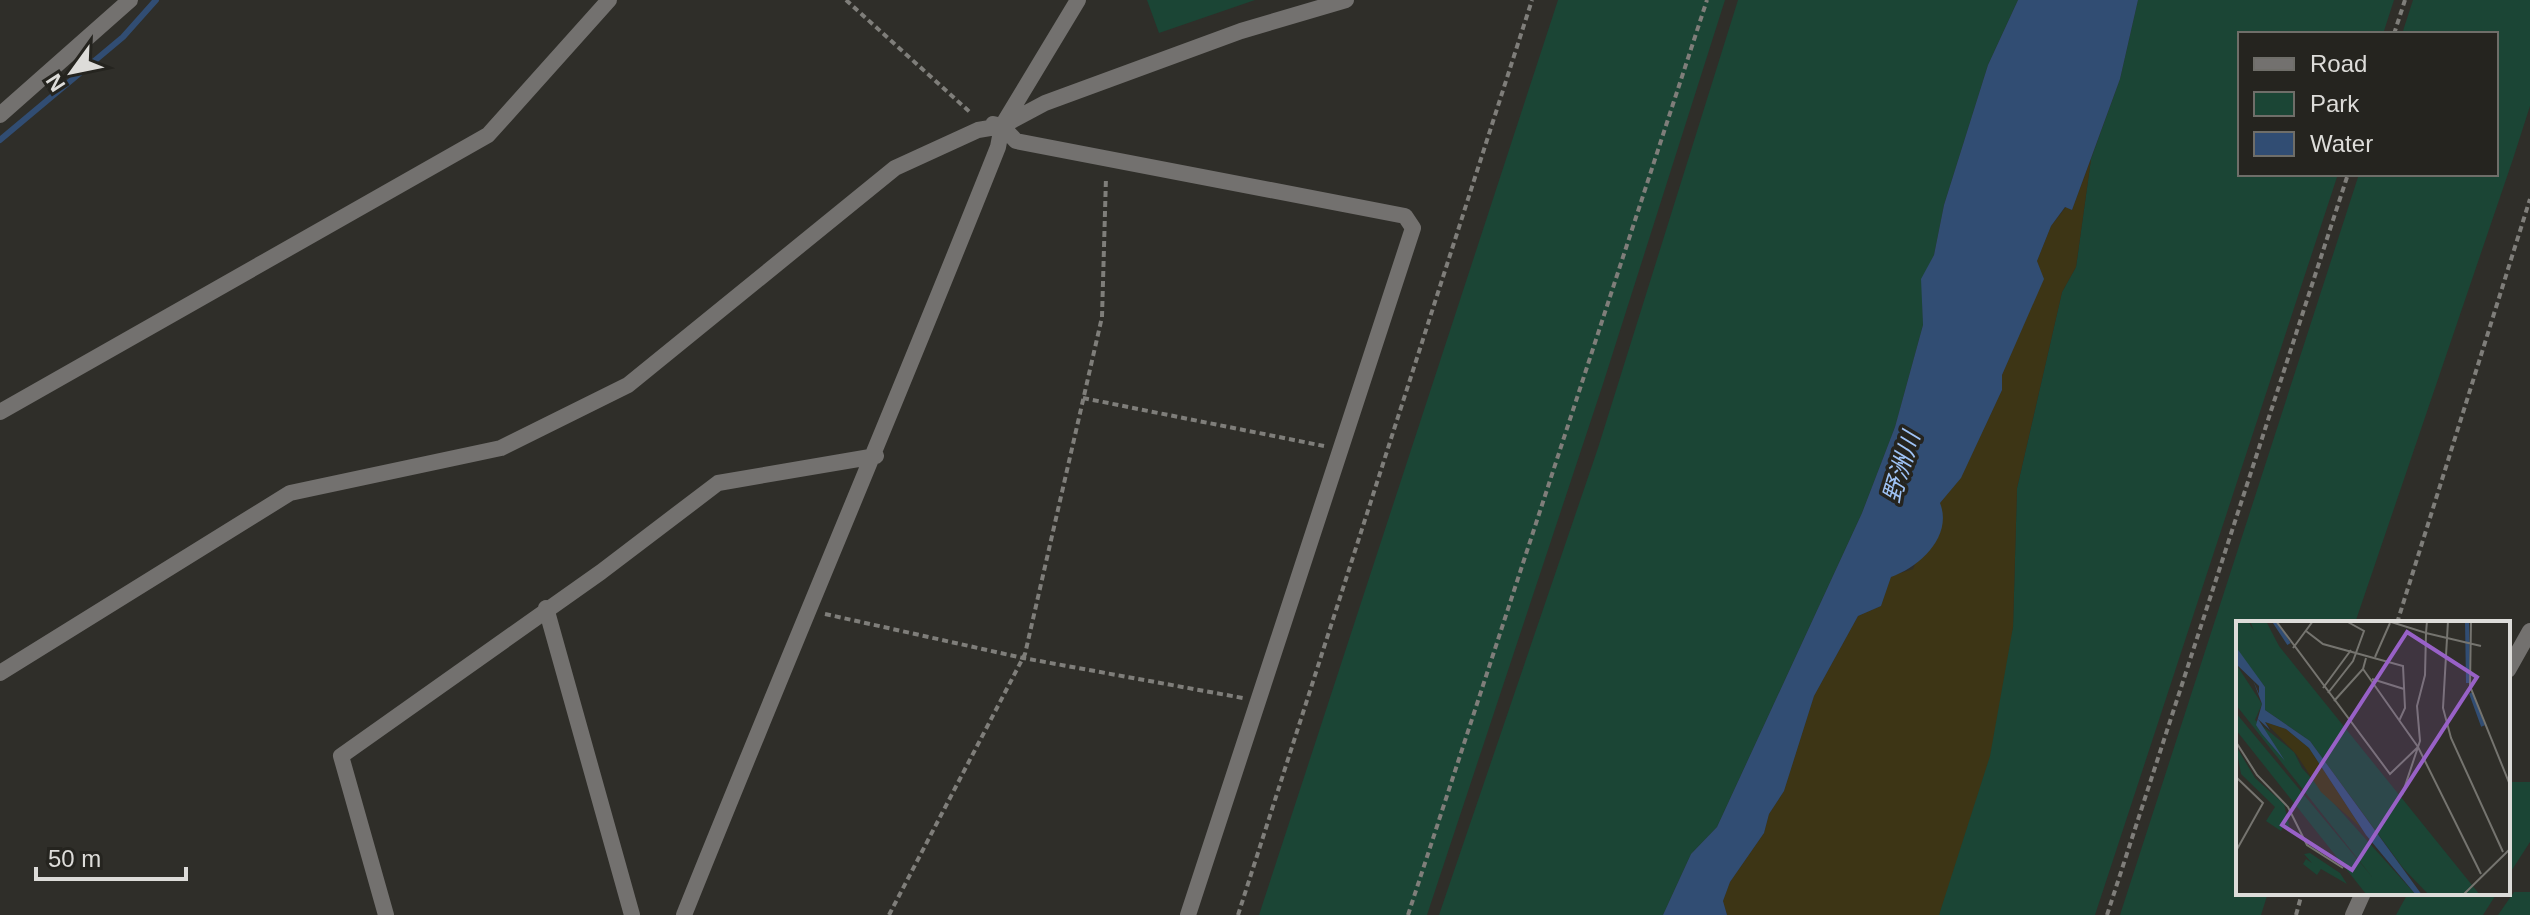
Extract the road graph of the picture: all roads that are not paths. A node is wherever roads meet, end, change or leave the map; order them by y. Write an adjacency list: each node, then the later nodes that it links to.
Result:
1 (130, 0): 5 (street)
2 (609, 0): 8 (street)
3 (1078, 0): 7 (street)
4 (1346, 0): 7 (street)
5 (0, 115)
6 (980, 120): 7 (street)
7 (1002, 126): 9 (street); 13 (street); 18 (street)
8 (0, 412)
9 (876, 456): 10 (street); 17 (street)
10 (546, 608): 15 (street); 16 (street)
11 (2530, 631): 12 (street)
12 (2510, 666)
13 (0, 673)
14 (2362, 895): 19 (street)
15 (386, 915)
16 (632, 915)
17 (684, 915)
18 (1188, 915)
19 (2353, 915)

